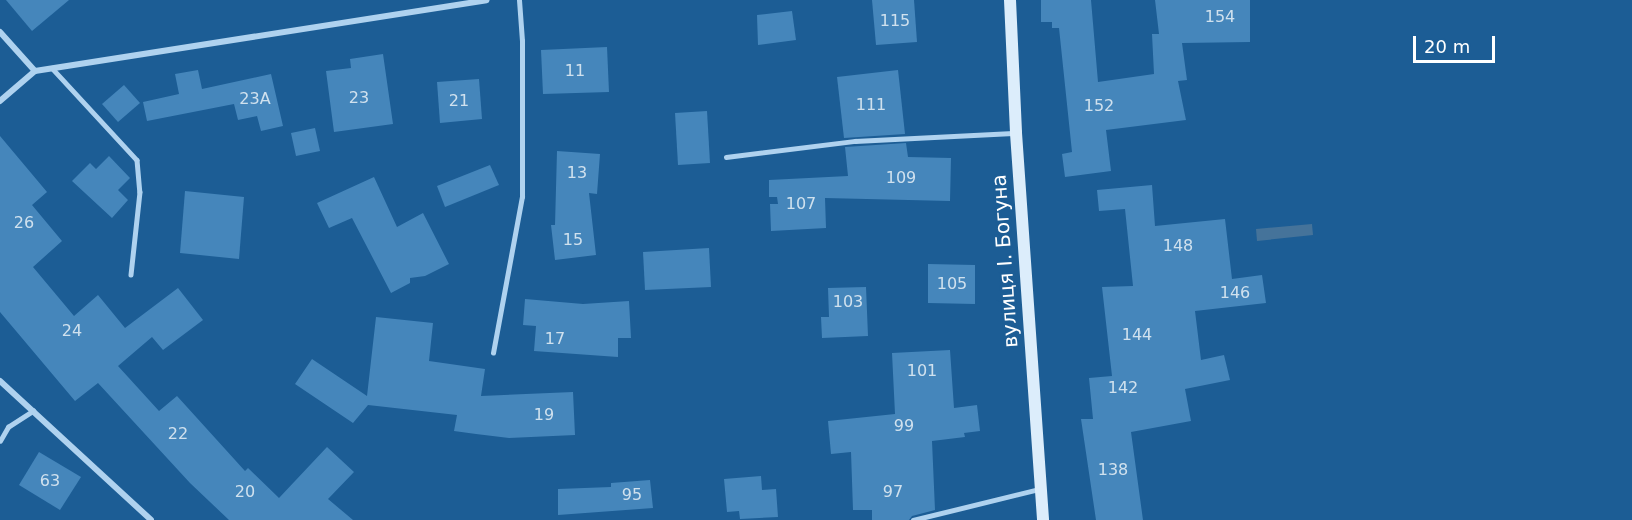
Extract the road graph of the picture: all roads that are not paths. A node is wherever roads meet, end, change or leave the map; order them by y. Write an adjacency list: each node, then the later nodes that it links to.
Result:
1 (486, 0): 5 (street)
2 (519, 0): 11 (lane)
3 (1010, 0): 8 (street, вулиця І. Богуна)
4 (0, 32): 6 (street)
5 (52, 68): 6 (street); 10 (lane)
6 (35, 71): 7 (street)
7 (0, 101)
8 (1016, 133): 9 (lane); 15 (street, вулиця І. Богуна)
9 (726, 157)
10 (131, 275)
11 (493, 353)
12 (0, 381): 13 (street)
13 (33, 411): 14 (lane); 16 (street)
14 (0, 441)
15 (1040, 489): 17 (lane); 18 (street, вулиця І. Богуна)
16 (151, 520)
17 (913, 520)
18 (1043, 520)

